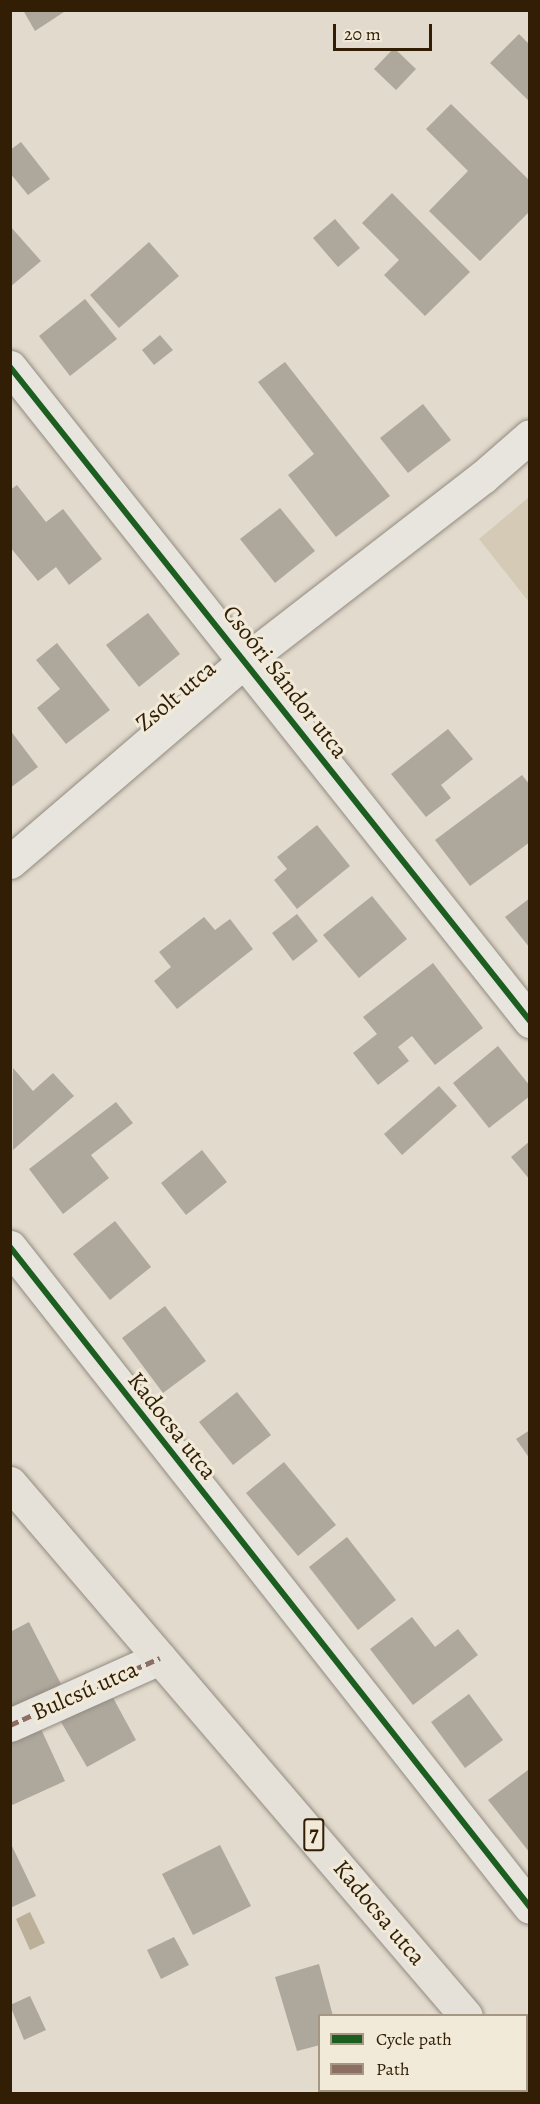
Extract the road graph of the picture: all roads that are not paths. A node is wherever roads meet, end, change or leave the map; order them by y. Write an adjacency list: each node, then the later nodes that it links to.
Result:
1 (10, 367): 3 (street, Csoóri Sándor utca)
2 (530, 436): 3 (street, Zsolt utca)
3 (246, 660): 4 (street, Zsolt utca); 5 (street, Csoóri Sándor utca)
4 (10, 862)
5 (530, 1021)
6 (10, 1247): 10 (street, Kadocsa utca)
7 (10, 1483): 8 (main road, Kadocsa utca / 7)
8 (160, 1658): 9 (street, Bulcsú utca); 11 (main road, Kadocsa utca / 7)
9 (10, 1725)
10 (530, 1908)
11 (464, 2014)

